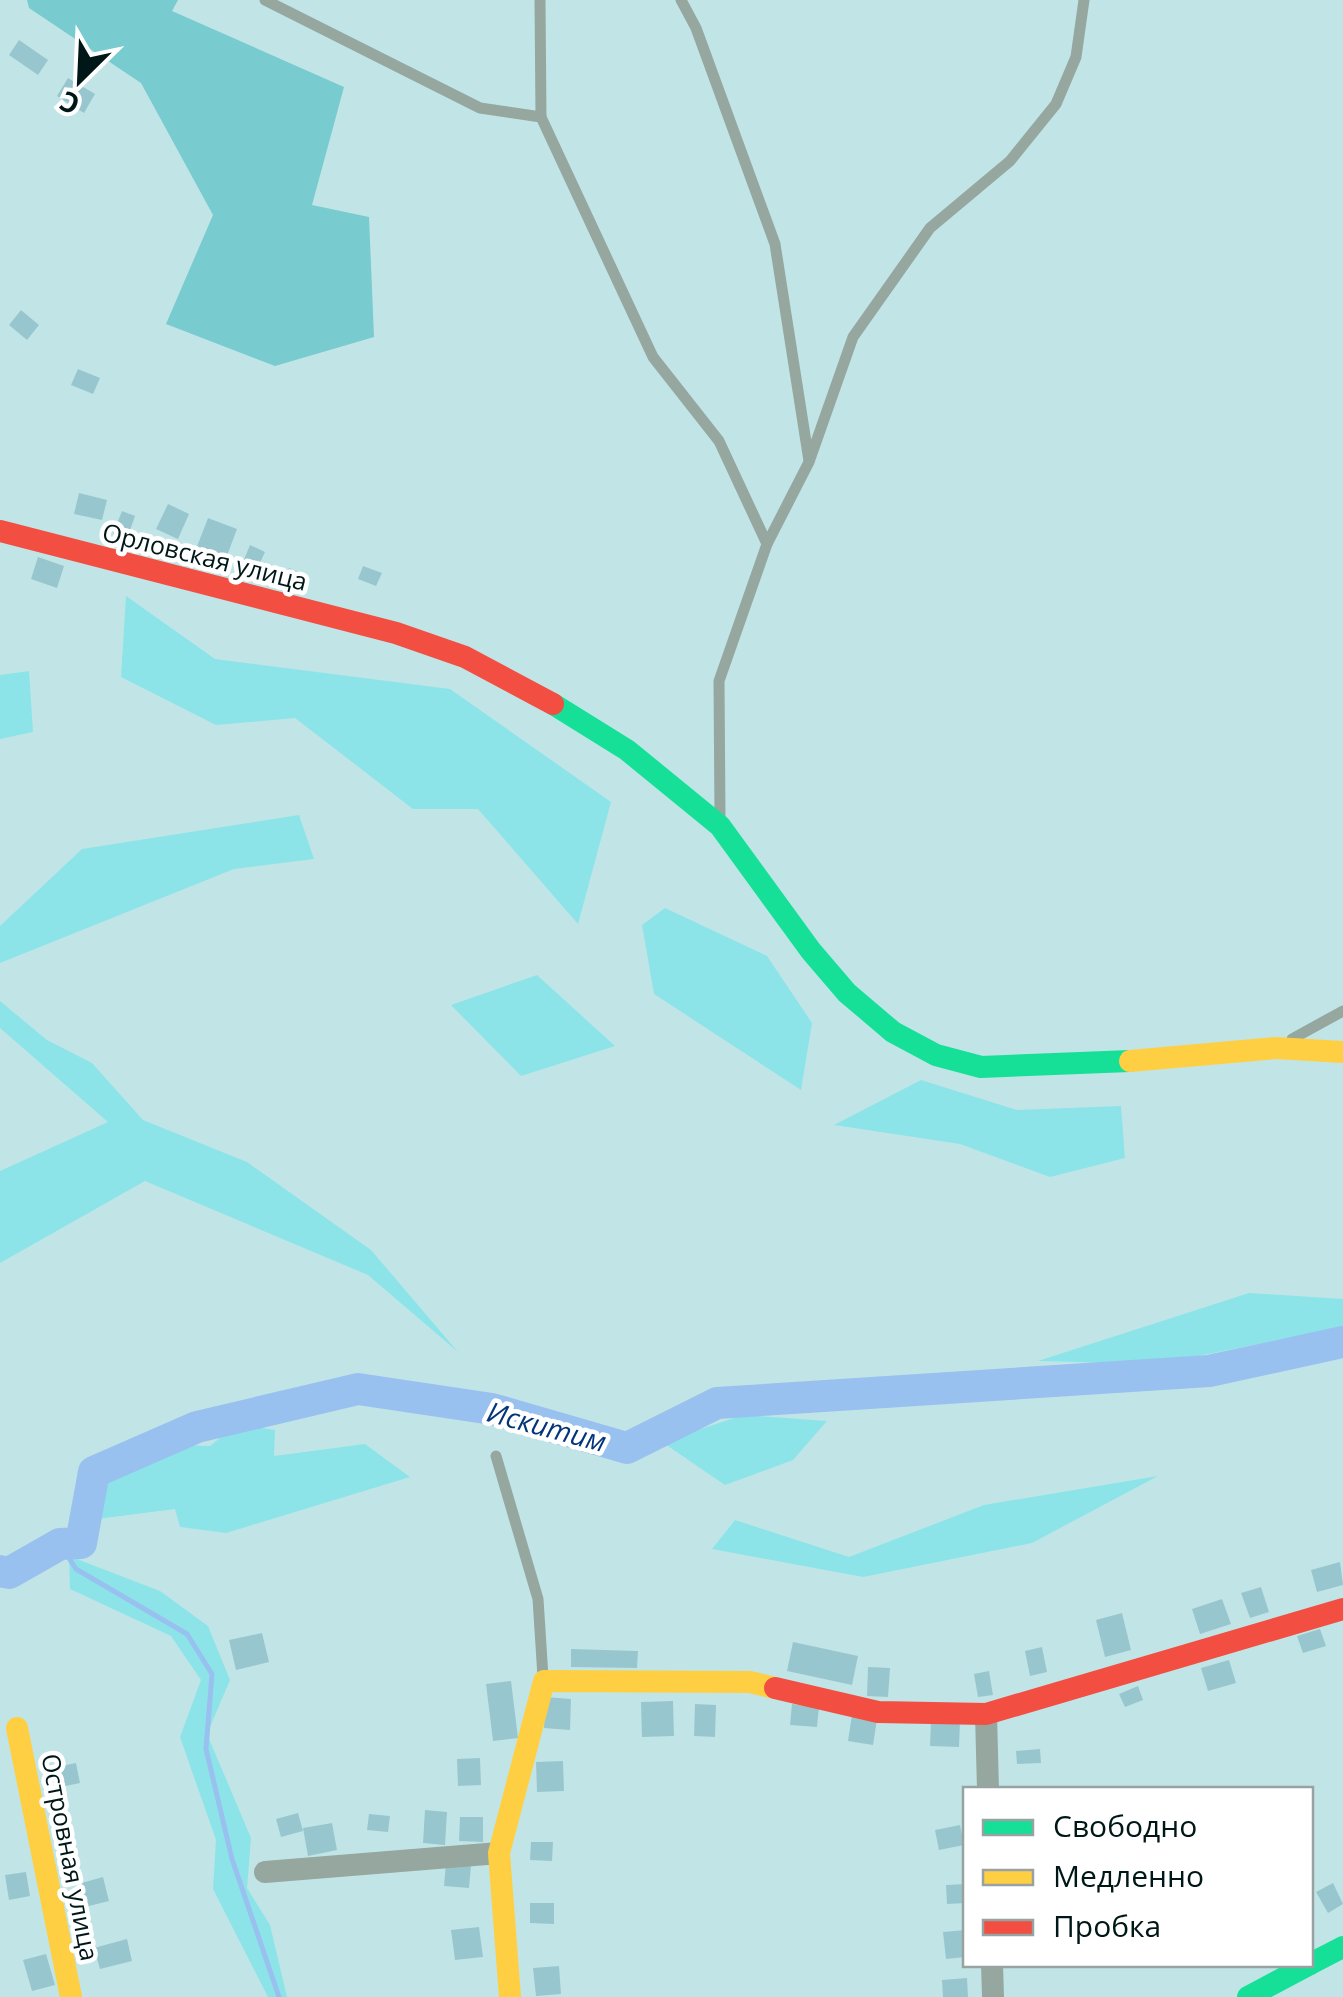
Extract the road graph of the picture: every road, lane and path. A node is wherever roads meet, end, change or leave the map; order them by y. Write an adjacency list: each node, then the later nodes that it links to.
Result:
1 (265, 0): 5 (lane)
2 (540, 0): 5 (lane)
3 (681, 0): 6 (lane)
4 (1084, 0): 6 (lane)
5 (541, 116): 8 (lane)
6 (809, 462): 8 (lane)
7 (0, 531): 9 (street, Орловская улица)
8 (767, 544): 9 (lane)
9 (720, 826): 11 (street, Орловская улица)
10 (1343, 1011): 11 (lane)
11 (1276, 1048): 12 (street, Орловская улица)
12 (1343, 1052)
13 (496, 1456): 15 (lane)
14 (1343, 1609): 16 (street)
15 (544, 1682): 16 (street); 19 (street)
16 (986, 1714): 18 (street)
17 (17, 1728): 25 (street, Островная улица)
18 (988, 1787)
19 (499, 1853): 20 (street); 26 (street)
20 (265, 1872)
21 (1343, 1948): 22 (street)
22 (1313, 1963)
23 (992, 1967): 27 (street)
24 (1304, 1967): 28 (street)
25 (72, 1997)
26 (510, 1997)
27 (993, 1997)
28 (1248, 1997)

